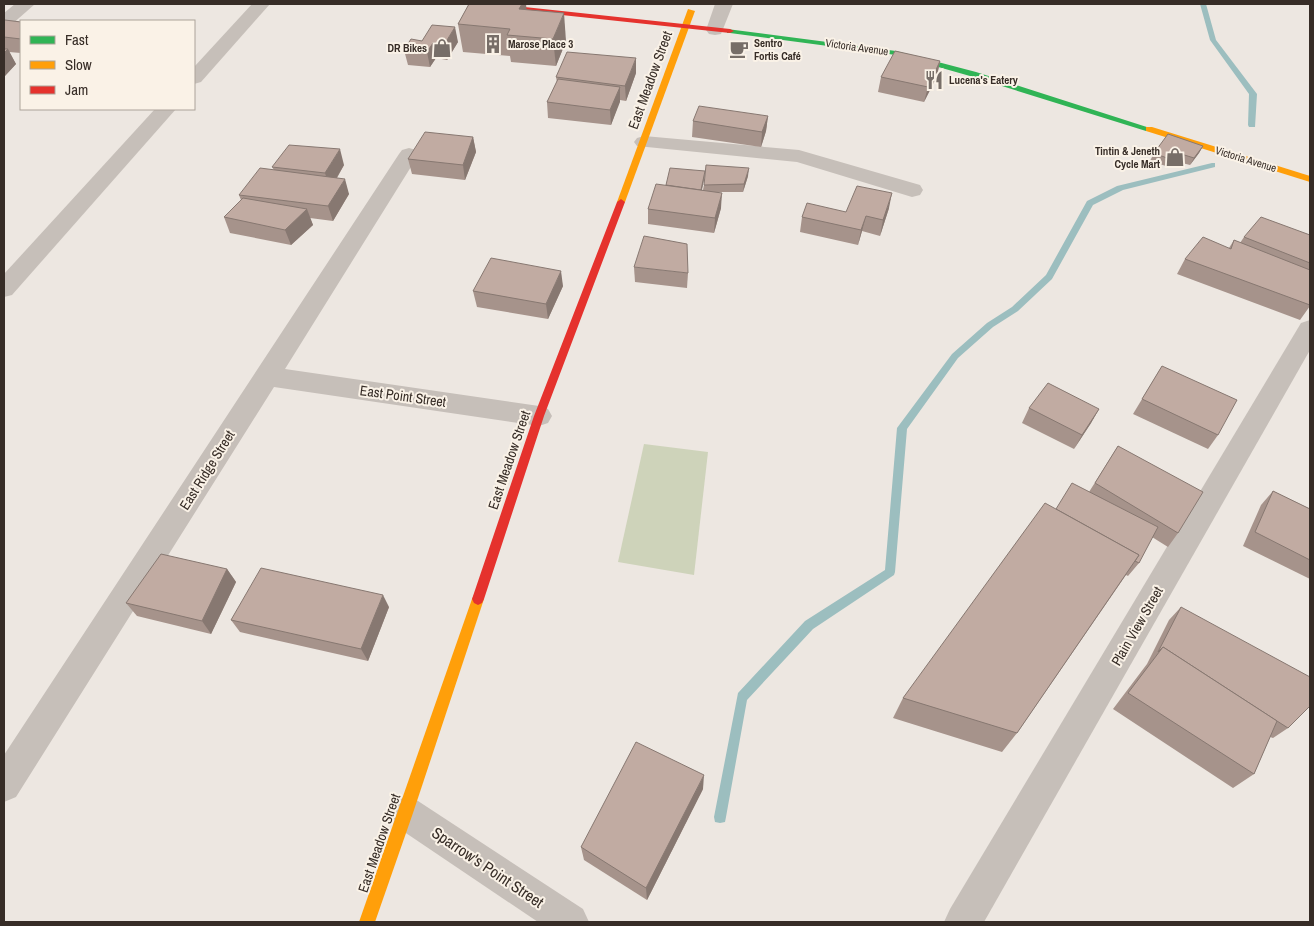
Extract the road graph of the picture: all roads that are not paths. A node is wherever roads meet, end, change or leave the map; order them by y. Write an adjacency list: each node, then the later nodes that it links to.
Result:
1 (26, 4): 7 (street)
2 (261, 4): 11 (street)
3 (478, 4): 4 (street, Victoria Avenue)
4 (525, 6): 5 (street, Victoria Avenue)
5 (560, 8): 8 (street, Victoria Avenue)
6 (709, 14): 8 (street, East Meadow Street); 8 (street, Victoria Avenue); 10 (street, Victoria Avenue)
7 (4, 22)
8 (686, 26): 13 (street, East Meadow Street)
9 (903, 39): 10 (street)
10 (896, 53): 15 (street, Victoria Avenue)
11 (195, 77)
12 (165, 110): 17 (street)
13 (644, 142): 16 (street); 20 (street, East Meadow Street)
14 (409, 154): 19 (street, East Ridge Street)
15 (1310, 179)
16 (912, 190)
17 (4, 289)
18 (1307, 344): 25 (street, Plain View Street)
19 (266, 376): 20 (street, East Point Street); 21 (street, East Ridge Street)
20 (539, 416): 22 (street, East Meadow Street)
21 (4, 785)
22 (406, 812): 23 (street, East Meadow Street); 24 (street, Sparrow's Point Street)
23 (367, 922)
24 (570, 922)
25 (964, 922)

